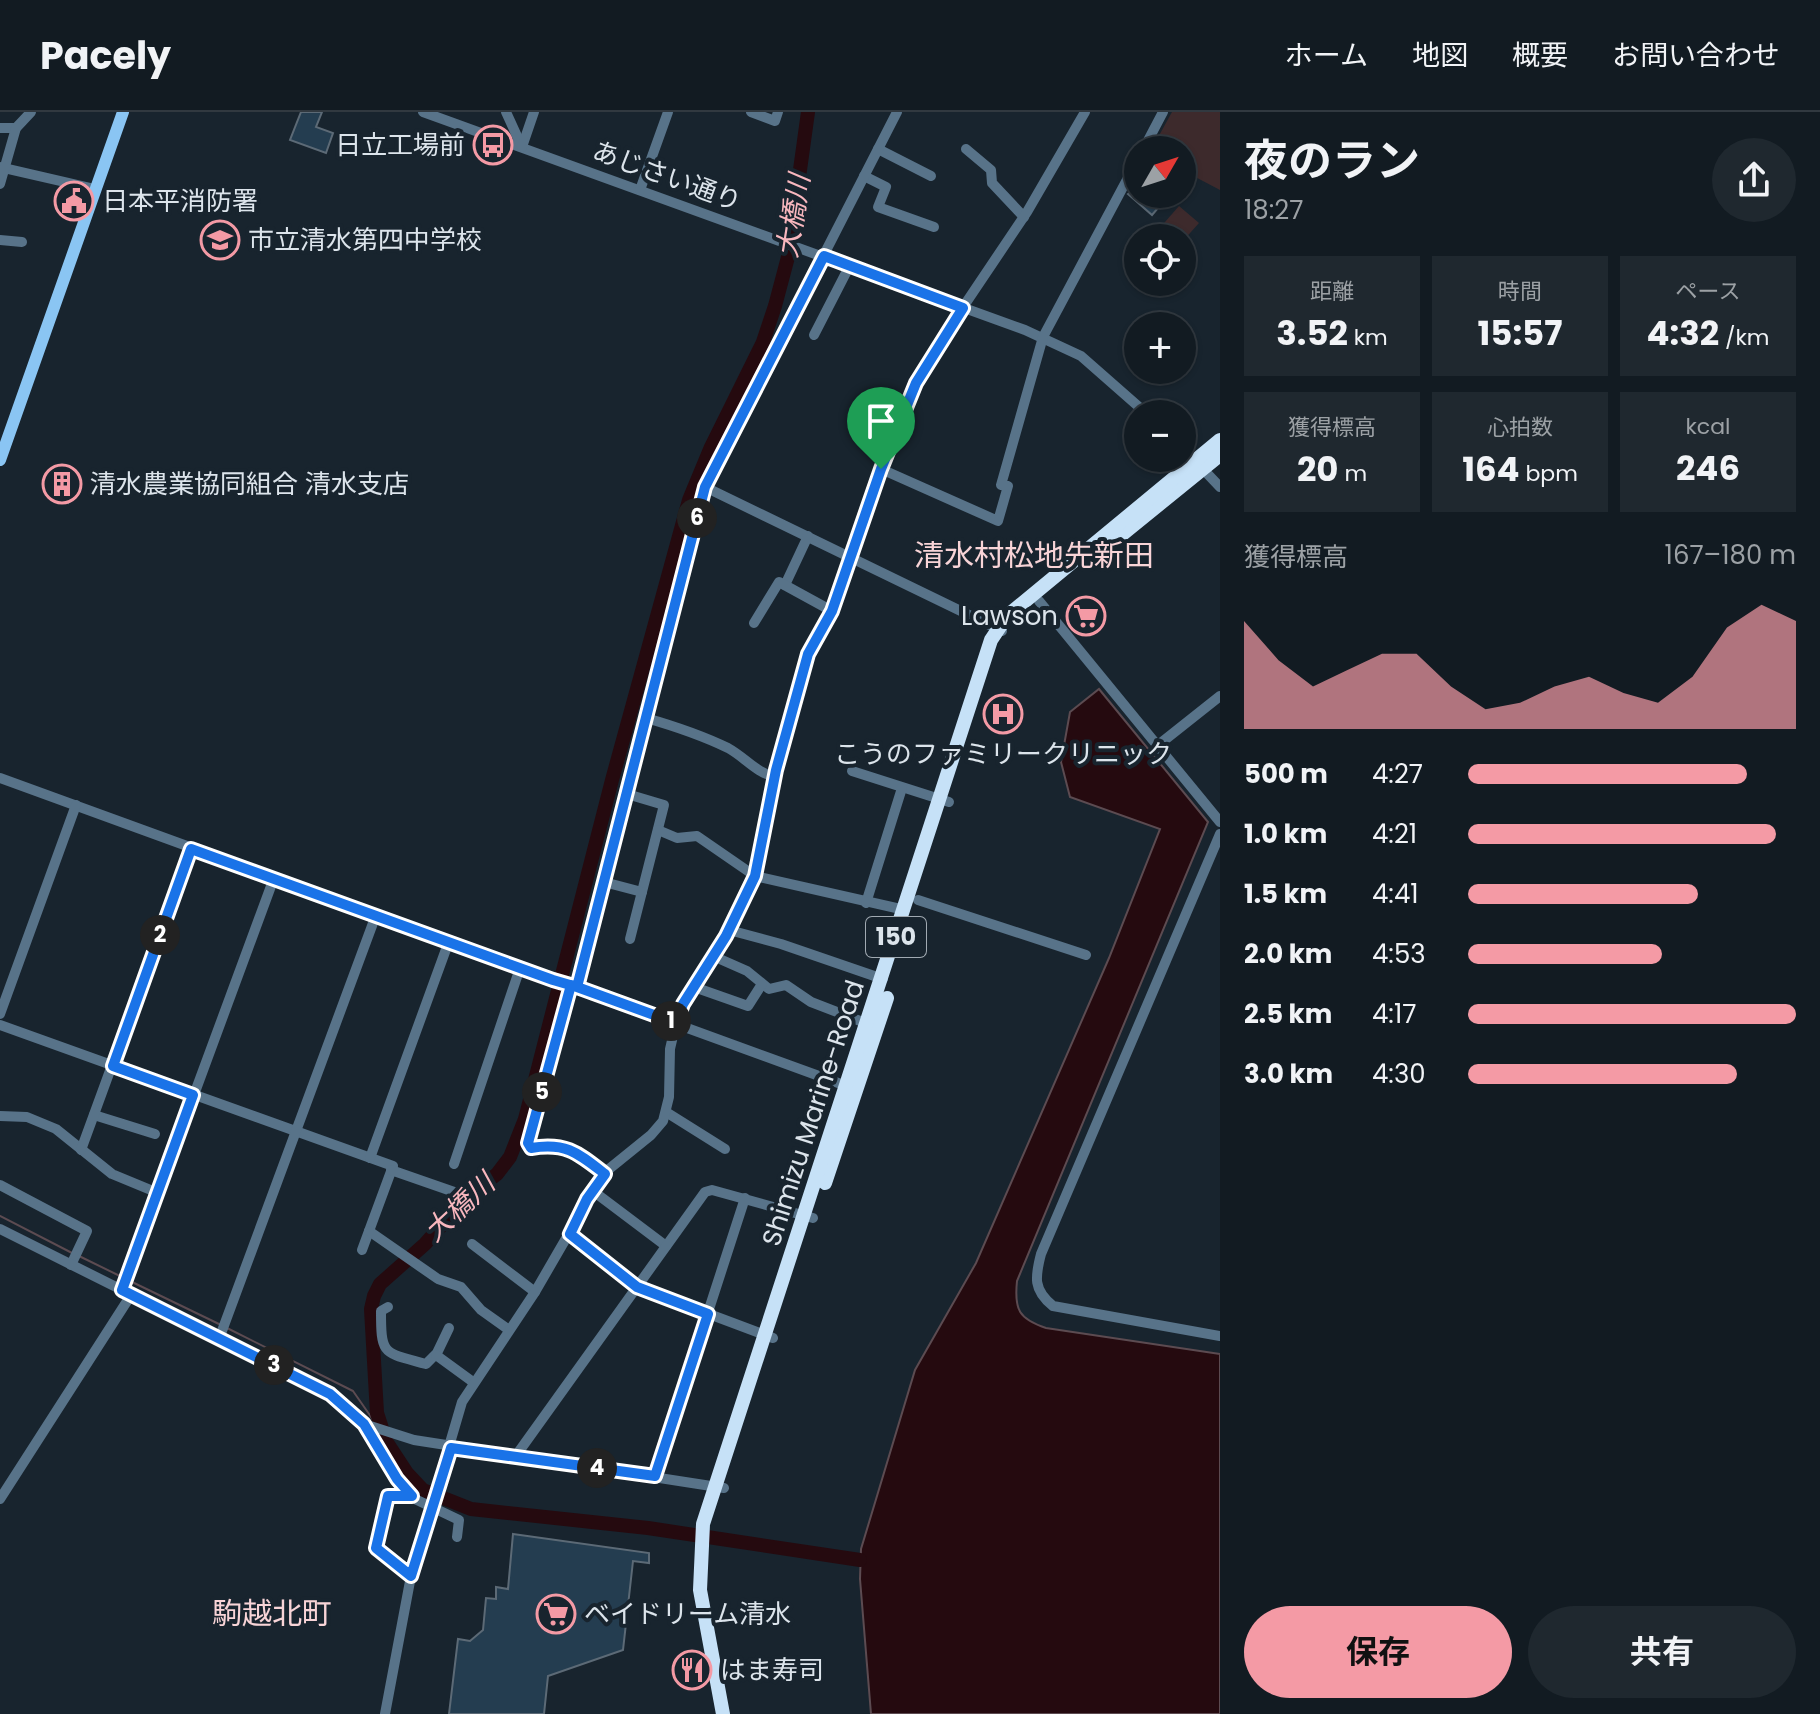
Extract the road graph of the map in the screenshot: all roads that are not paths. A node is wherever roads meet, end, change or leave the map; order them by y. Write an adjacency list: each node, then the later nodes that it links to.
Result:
1 (31, 112): 13 (street)
2 (123, 112): 23 (main road)
3 (423, 112): 15 (street, あじさい通り)
4 (505, 112): 15 (street)
5 (534, 112): 15 (street)
6 (668, 112): 24 (street)
7 (751, 112): 8 (street)
8 (778, 112)
9 (897, 112): 16 (street)
10 (1085, 112): 25 (street)
11 (1163, 112): 14 (street)
12 (0, 128): 13 (street)
13 (16, 128): 18 (street)
14 (1150, 136)
15 (522, 147): 24 (street, あじさい通り)
16 (878, 149): 19 (street); 20 (street)
17 (966, 149): 25 (street)
18 (1, 167): 21 (street); 23 (street)
19 (864, 176): 26 (street); 29 (street)
20 (931, 176)
21 (0, 184)
22 (1124, 185): 33 (street)
23 (95, 189): 37 (main road)
24 (640, 190): 29 (street, あじさい通り)
25 (1024, 217): 31 (street)
26 (934, 227)
27 (0, 240): 28 (street)
28 (22, 242)
29 (824, 256): 30 (street, あじさい通り); 41 (street)
30 (850, 265): 31 (street, あじさい通り); 32 (street)
31 (963, 308): 33 (street, あじさい通り); 40 (street)
32 (814, 335)
33 (1043, 337): 34 (street, あじさい通り); 40 (street)
34 (1131, 400)
35 (1220, 440): 39 (highway, Shimizu Marine-Road / 150)
36 (1220, 455): 39 (highway, Shimizu Marine-Road / 150)
37 (0, 460)
38 (1196, 460): 39 (street)
39 (1200, 464): 42 (street); 46 (highway, Shimizu Marine-Road / 150); 49 (highway, Shimizu Marine-Road / 150)
40 (881, 469): 44 (street)
41 (705, 487): 43 (street); 51 (street)
42 (1220, 487)
43 (808, 536): 44 (street); 45 (street)
44 (853, 557): 47 (street); 49 (street)
45 (785, 585): 47 (street); 48 (street)
46 (1039, 601): 49 (highway, Shimizu Marine-Road / 150); 52 (street)
47 (832, 611): 54 (street)
48 (754, 623)
49 (1001, 630): 58 (highway, Shimizu Marine-Road / 150)
50 (1220, 696): 52 (street)
51 (646, 718): 54 (street); 57 (street)
52 (1157, 746): 60 (street)
53 (852, 771): 56 (street)
54 (775, 777): 64 (street)
55 (0, 779): 59 (street)
56 (902, 788): 58 (street); 69 (street)
57 (627, 794): 61 (street); 66 (street)
58 (945, 801): 68 (highway, Shimizu Marine-Road / 150); 70 (highway, Shimizu Marine-Road / 150)
59 (76, 805): 63 (street); 82 (street)
60 (1220, 822)
61 (658, 830): 64 (street); 67 (street)
62 (1220, 834): 121 (street)
63 (191, 849): 65 (street); 86 (street)
64 (755, 876): 69 (street); 72 (street)
65 (274, 878): 71 (street); 88 (street)
66 (604, 882): 67 (street); 80 (street)
67 (642, 892): 73 (street)
68 (918, 900): 75 (street); 87 (highway, Shimizu Marine-Road / 150)
69 (866, 903): 70 (street)
70 (905, 910): 78 (highway, Shimizu Marine-Road / 150)
71 (376, 915): 74 (street); 92 (street)
72 (729, 930): 76 (street); 78 (street)
73 (630, 939)
74 (449, 941): 77 (street); 96 (street)
75 (1086, 955)
76 (713, 956): 79 (street); 81 (street)
77 (520, 968): 80 (street); 97 (street)
78 (883, 979): 84 (highway, Shimizu Marine-Road / 150)
79 (762, 984): 81 (street); 84 (street)
80 (572, 986): 83 (street); 99 (street)
81 (694, 987): 83 (street)
82 (0, 1014)
83 (676, 1023): 87 (street); 89 (street)
84 (868, 1024): 87 (highway, Shimizu Marine-Road / 150)
85 (0, 1025): 86 (street)
86 (113, 1066): 88 (street); 90 (street)
87 (852, 1088): 105 (highway, Shimizu Marine-Road / 150)
88 (193, 1095): 92 (street); 102 (street)
89 (666, 1112): 94 (street); 99 (street)
90 (94, 1115): 93 (street); 95 (street)
91 (0, 1116): 95 (street)
92 (295, 1131): 96 (street); 122 (street)
93 (155, 1134)
94 (725, 1149)
95 (81, 1150): 102 (street)
96 (370, 1158): 98 (street)
97 (454, 1164)
98 (391, 1170): 103 (street); 107 (street)
99 (605, 1174): 101 (street)
100 (0, 1185): 112 (street)
101 (593, 1191): 108 (street); 110 (street)
102 (158, 1193): 114 (street)
103 (460, 1194)
104 (745, 1198): 105 (street); 110 (street); 117 (street)
105 (809, 1216): 120 (highway, Shimizu Marine-Road / 150)
106 (0, 1229): 112 (street)
107 (369, 1231): 111 (street); 119 (street)
108 (570, 1234): 113 (street); 115 (street)
109 (472, 1244): 115 (street)
110 (666, 1246): 113 (street)
111 (362, 1250)
112 (71, 1265): 114 (street)
113 (637, 1287): 117 (street); 127 (street)
114 (127, 1292): 122 (street); 131 (street)
115 (535, 1292): 119 (street)
116 (388, 1307): 123 (street)
117 (708, 1314): 120 (street); 128 (street)
118 (449, 1328): 123 (street)
119 (509, 1330): 124 (street)
120 (769, 1336): 129 (highway, Shimizu Marine-Road / 150)
121 (1220, 1336)
122 (219, 1339): 125 (street)
123 (436, 1355): 124 (street)
124 (473, 1382): 126 (street)
125 (369, 1426): 126 (street); 130 (street)
126 (451, 1448): 127 (street); 132 (street)
127 (515, 1457): 128 (street)
128 (655, 1476): 129 (street)
129 (720, 1487): 134 (highway, Shimizu Marine-Road / 150)
130 (412, 1496): 132 (street); 135 (street)
131 (0, 1499)
132 (432, 1506): 133 (street); 135 (street)
133 (457, 1537)
134 (704, 1551): 137 (highway, Shimizu Marine-Road / 150); 138 (highway, Shimizu Marine-Road / 150)
135 (411, 1576): 136 (street)
136 (385, 1714)
137 (723, 1714)
138 (731, 1714)

